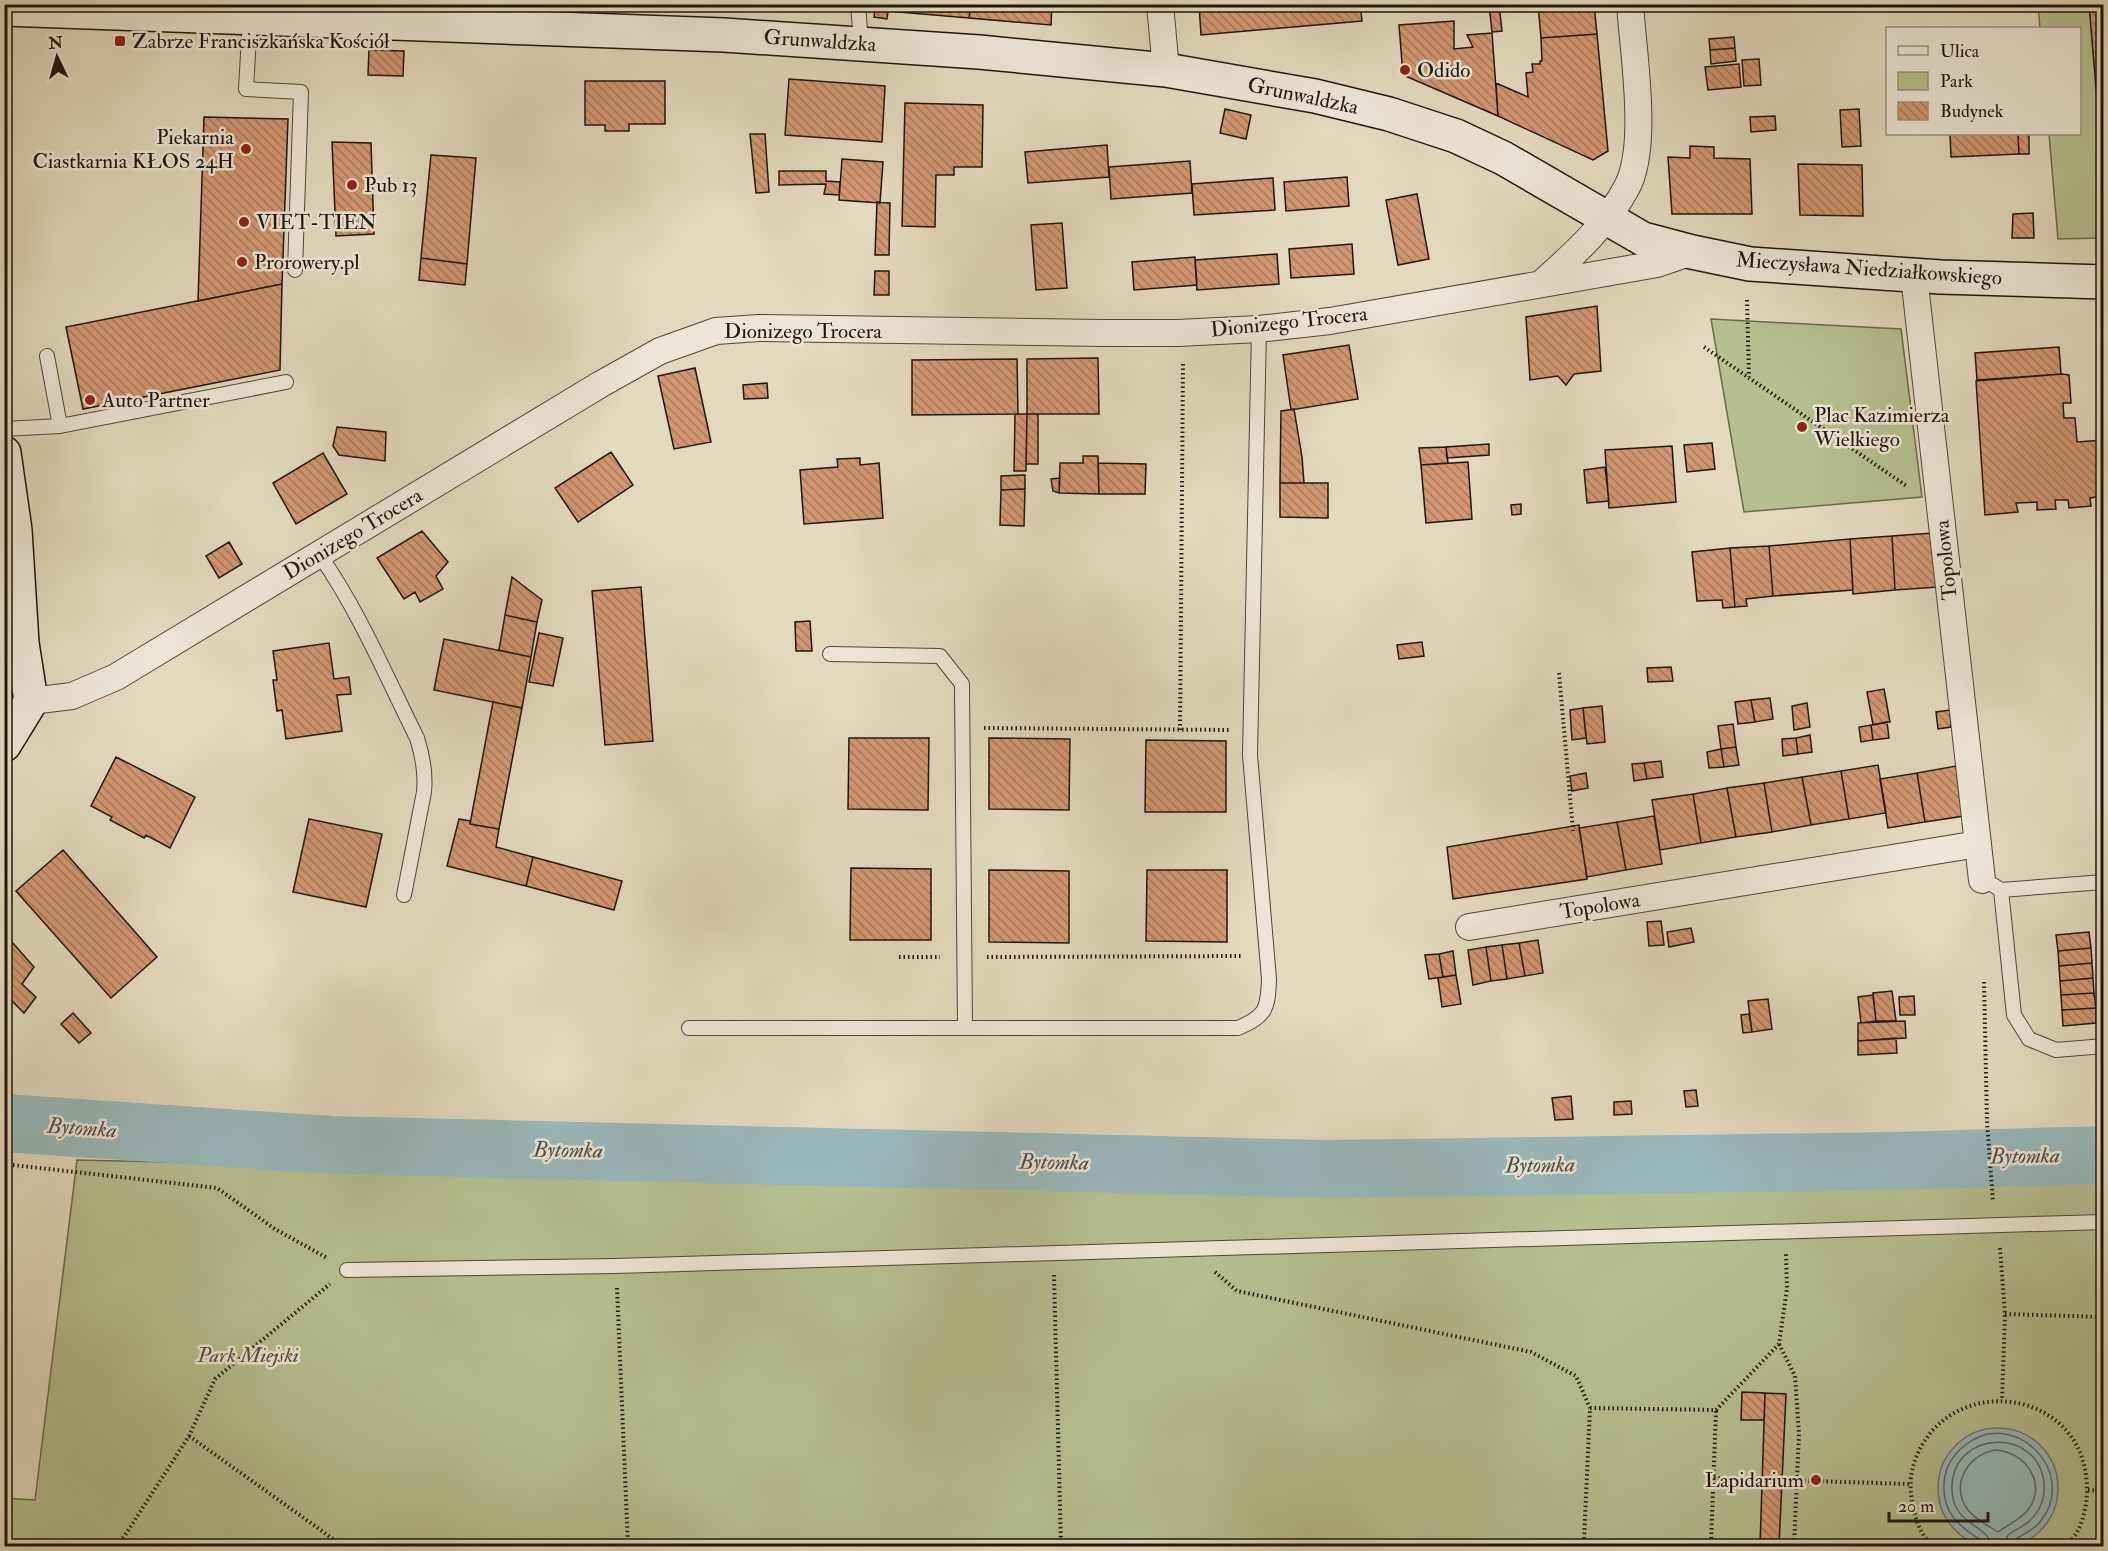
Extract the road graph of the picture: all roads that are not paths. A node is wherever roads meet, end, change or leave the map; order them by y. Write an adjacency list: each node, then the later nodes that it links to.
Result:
1 (858, 4): 6 (lane)
2 (1160, 4): 7 (street)
3 (1630, 4): 8 (street)
4 (4, 9): 5 (street, Grunwaldzka)
5 (250, 19): 6 (street, Grunwaldzka); 10 (lane)
6 (861, 43): 7 (street, Grunwaldzka)
7 (1166, 70): 8 (street, Grunwaldzka)
8 (1607, 218): 9 (street, Mieczysława Niedziałkowskiego); 13 (street)
9 (1692, 252): 11 (street, Mieczysława Niedziałkowskiego); 13 (street, Dionizego Trocera)
10 (295, 270)
11 (1914, 276): 12 (street, Mieczysława Niedziałkowskiego); 24 (street, Topolowa)
12 (2103, 282)
13 (1541, 283): 14 (street, Dionizego Trocera)
14 (1259, 329): 20 (street, Dionizego Trocera); 29 (lane)
15 (47, 356): 17 (lane)
16 (286, 382): 17 (lane)
17 (60, 426): 18 (lane)
18 (4, 429)
19 (4, 453): 22 (street)
20 (319, 554): 22 (street, Dionizego Trocera); 27 (lane)
21 (830, 654): 29 (lane)
22 (31, 701): 23 (street)
23 (4, 745)
24 (1978, 844): 26 (street, Topolowa); 28 (street, Topolowa)
25 (2103, 882): 26 (lane)
26 (1992, 885): 31 (lane)
27 (404, 895)
28 (1470, 927)
29 (965, 1027): 30 (lane)
30 (689, 1028)
31 (2103, 1046)
32 (2103, 1222): 33 (lane)
33 (347, 1270)

